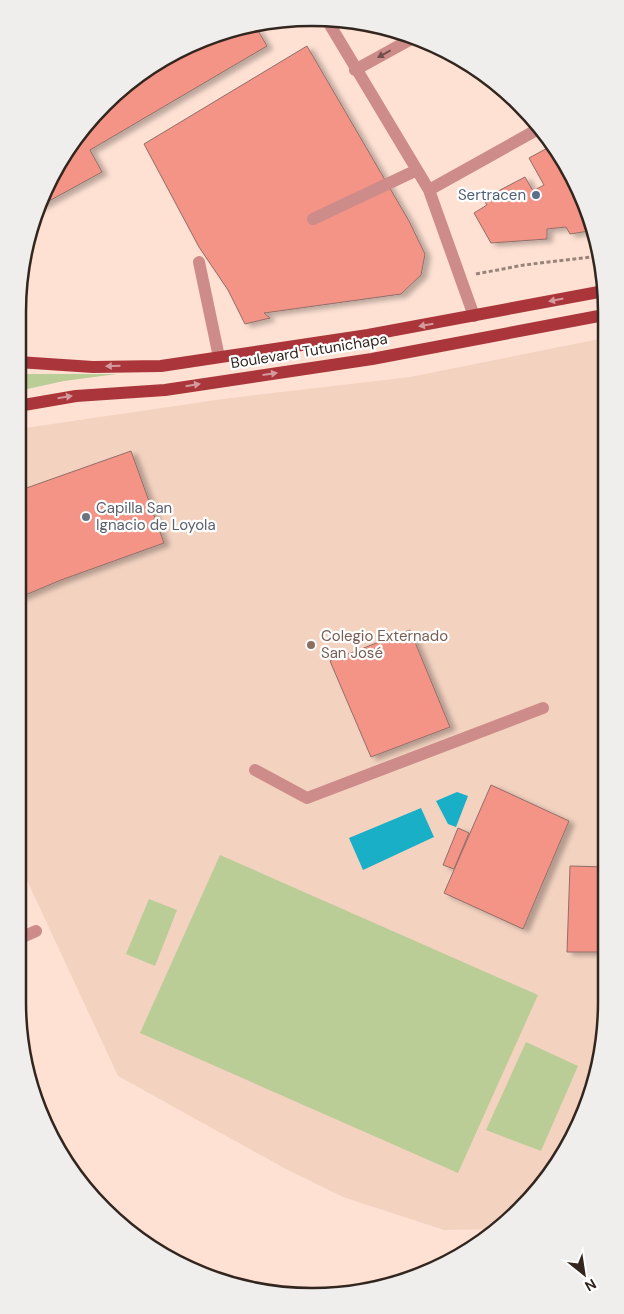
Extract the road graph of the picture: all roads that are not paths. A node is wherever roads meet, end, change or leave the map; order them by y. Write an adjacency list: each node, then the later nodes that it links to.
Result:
1 (331, 27): 3 (street)
2 (406, 42): 3 (street, one-way to 3)
3 (355, 70): 5 (street)
4 (534, 132): 6 (street)
5 (417, 170): 6 (street); 7 (street)
6 (429, 190): 10 (street)
7 (313, 219)
8 (199, 262): 12 (street)
9 (597, 292): 10 (main road, Boulevard Tutunichapa, one-way to 10)
10 (474, 316): 12 (main road, Boulevard Tutunichapa, one-way to 12)
11 (598, 316): 14 (main road, Boulevard Tutunichapa, one-way to 11)
12 (218, 357): 13 (main road, Boulevard Tutunichapa, one-way to 13)
13 (26, 362)
14 (26, 405)
15 (543, 708): 16 (street)
16 (255, 770)
17 (36, 931): 18 (street)
18 (26, 936)

